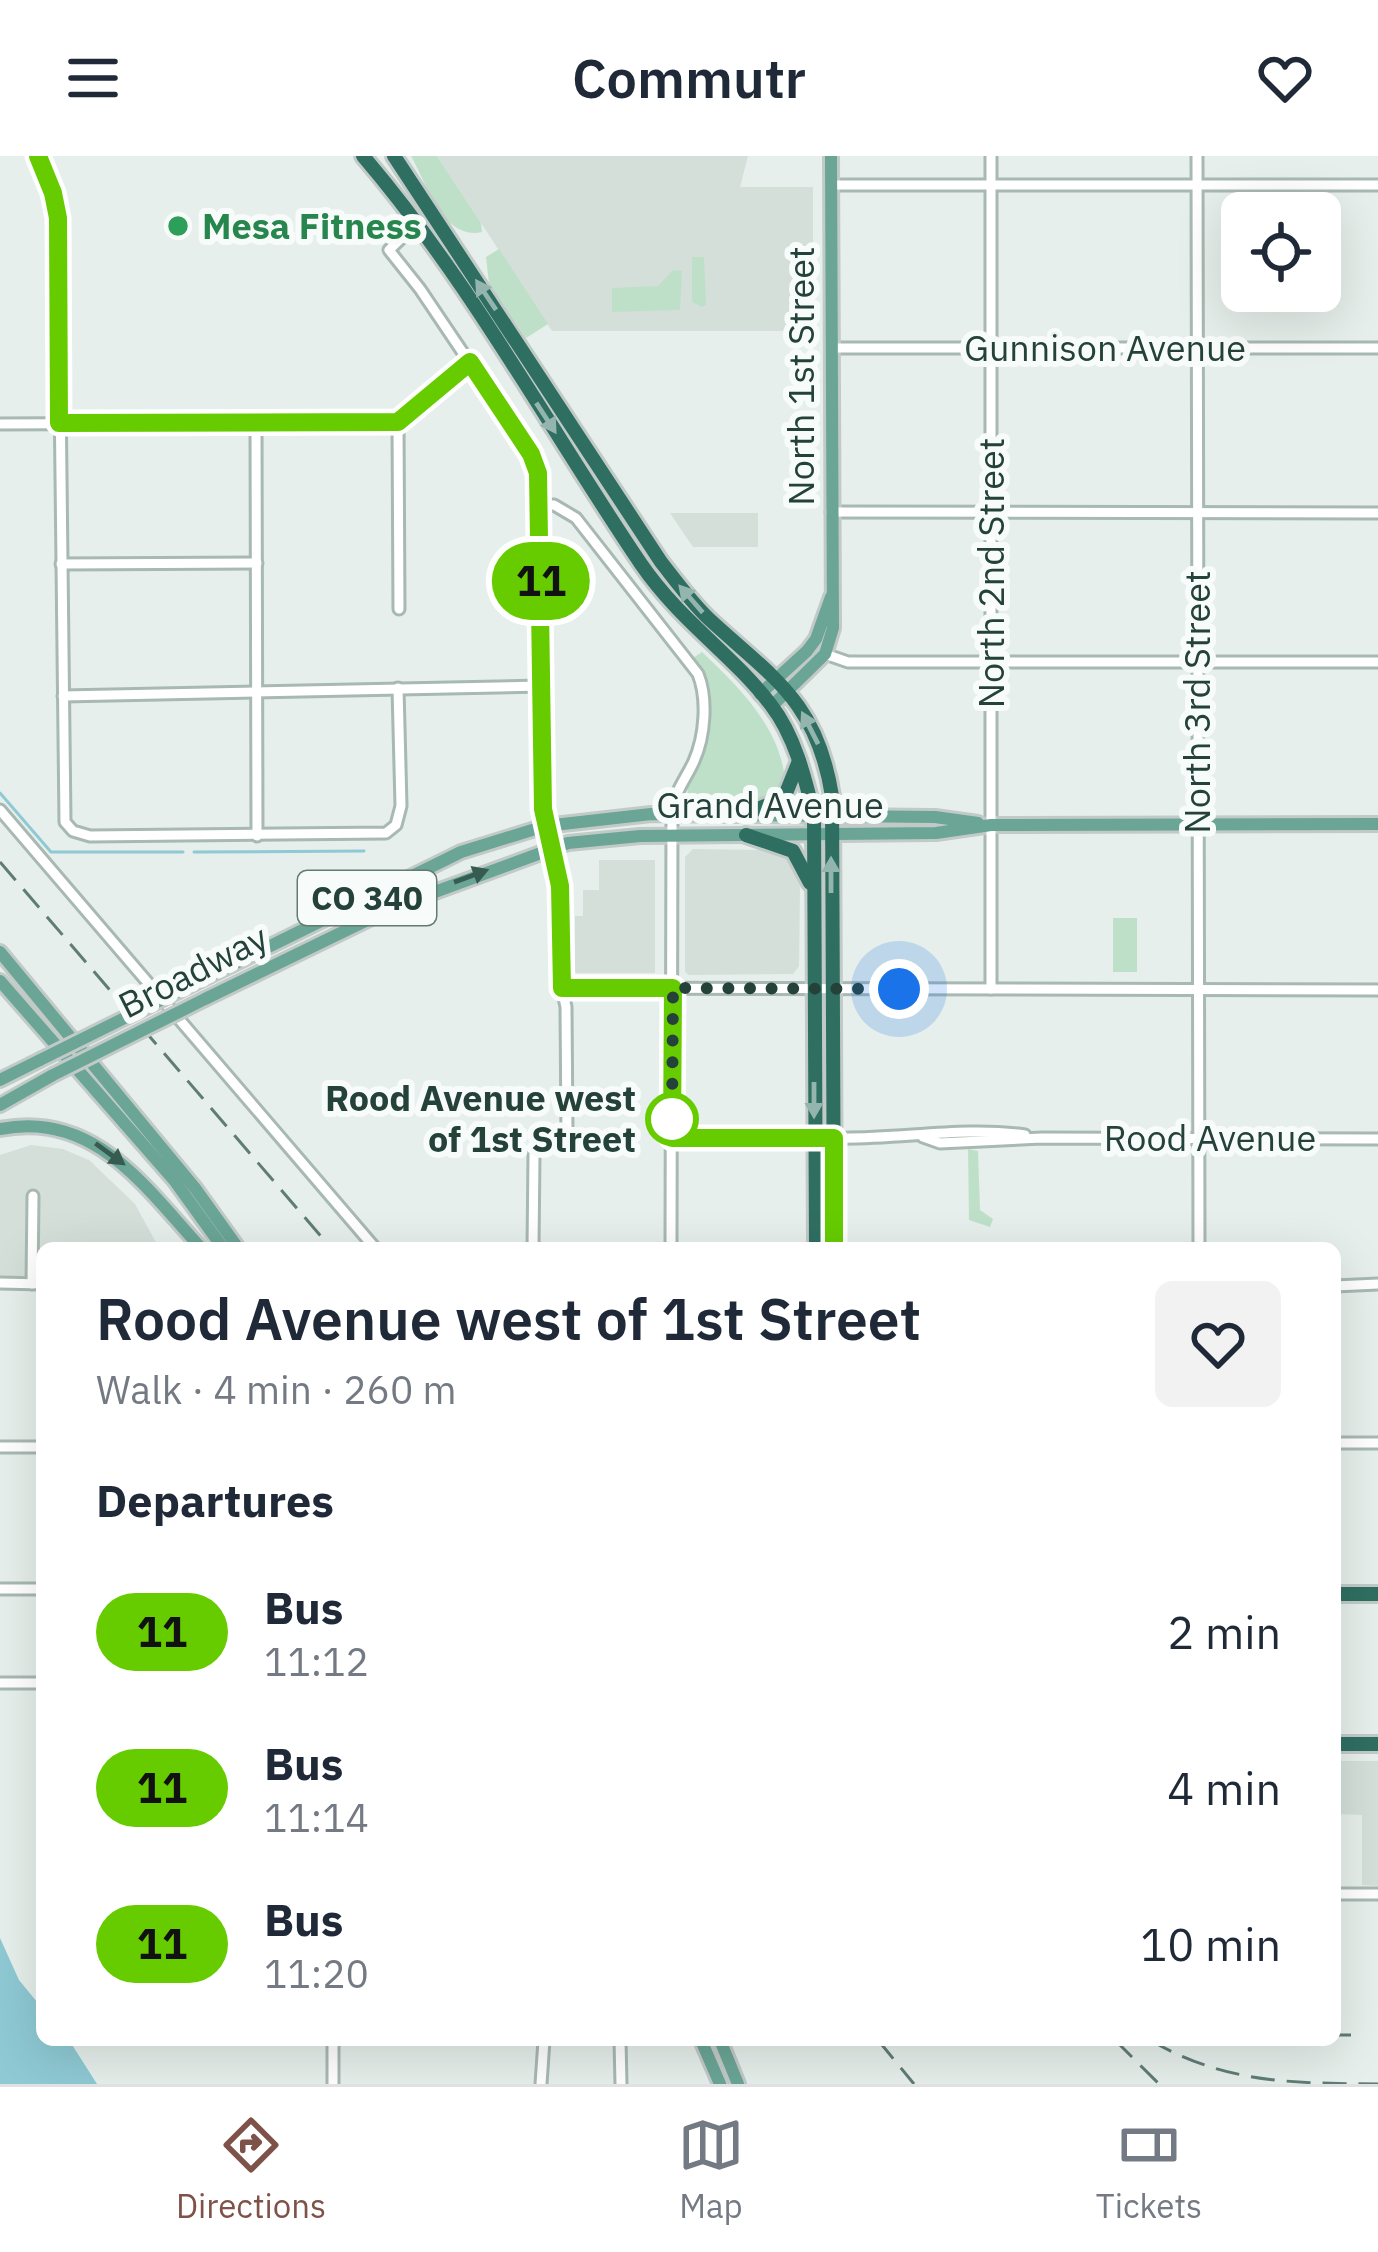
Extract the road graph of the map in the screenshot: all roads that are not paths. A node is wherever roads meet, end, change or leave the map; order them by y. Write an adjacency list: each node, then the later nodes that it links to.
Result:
1 (38, 156): 18 (street)
2 (363, 156): 11 (highway)
3 (394, 156): 34 (highway, one-way to 3)
4 (831, 156): 7 (main road, North 1st Street)
5 (991, 156): 8 (street, North 2nd Street)
6 (1197, 156): 9 (street, North 3rd Street)
7 (831, 184): 8 (street); 12 (main road, North 1st Street)
8 (991, 185): 9 (street); 13 (street, North 2nd Street)
9 (1197, 185): 10 (street); 14 (street, North 3rd Street)
10 (1378, 185)
11 (417, 223): 16 (street); 39 (highway, one-way to 39)
12 (831, 348): 13 (street, Gunnison Avenue); 22 (main road, North 1st Street)
13 (991, 348): 14 (street, Gunnison Avenue); 23 (street, North 2nd Street)
14 (1197, 348): 15 (street, Gunnison Avenue); 24 (street, North 3rd Street)
15 (1378, 348)
16 (470, 362): 17 (street); 21 (street)
17 (398, 422): 19 (street); 29 (street)
18 (59, 423): 19 (street); 20 (street); 27 (street)
19 (256, 423): 26 (street)
20 (0, 424)
21 (540, 505): 35 (street); 44 (street)
22 (831, 512): 23 (street); 28 (main road, North 1st Street)
23 (991, 512): 24 (street); 31 (street, North 2nd Street)
24 (1197, 512): 25 (street); 32 (street, North 3rd Street)
25 (1378, 513)
26 (257, 563): 27 (street); 38 (street)
27 (61, 564): 40 (street)
28 (831, 596): 30 (main road, North 1st Street); 34 (main road, North 1st Street)
29 (399, 609)
30 (826, 654): 31 (street); 37 (main road)
31 (991, 662): 32 (street); 50 (street, North 2nd Street)
32 (1197, 662): 33 (street); 48 (street, North 3rd Street)
33 (1378, 662)
34 (777, 679): 37 (highway); 39 (main road, North 1st Street)
35 (542, 686): 36 (street); 51 (street)
36 (398, 688): 38 (street); 56 (street)
37 (788, 692): 41 (main road); 47 (highway, one-way to 37)
38 (257, 694): 40 (street); 56 (street)
39 (760, 694): 41 (highway)
40 (63, 696): 56 (street)
41 (772, 706): 42 (highway)
42 (799, 761): 45 (highway); 46 (highway)
43 (0, 810): 80 (street)
44 (672, 814): 45 (main road, CO 340); 51 (main road, CO 340); 54 (street)
45 (746, 814): 46 (main road, CO 340)
46 (814, 815): 47 (main road, CO 340); 52 (highway)
47 (832, 815): 50 (main road, Grand Avenue); 53 (highway)
48 (1197, 824): 49 (main road, Grand Avenue); 50 (main road, Grand Avenue); 66 (street, North 3rd Street)
49 (1378, 824)
50 (991, 825): 53 (main road, Grand Avenue); 65 (street, North 2nd Street)
51 (544, 826): 57 (street); 68 (main road, Broadway / CO 340, bridge)
52 (814, 834): 53 (main road, Grand Avenue / CO 340); 55 (main road, Grand Avenue / CO 340); 58 (highway)
53 (832, 834): 64 (highway, one-way to 53)
54 (672, 835): 55 (main road, Grand Avenue / CO 340); 57 (main road, Grand Avenue / CO 340); 62 (street)
55 (746, 835): 58 (highway)
56 (257, 836)
57 (551, 848): 61 (street); 69 (main road, Broadway / CO 340, one-way to 57, bridge)
58 (814, 894): 63 (highway)
59 (0, 952): 79 (main road)
60 (0, 981): 78 (main road)
61 (562, 988): 62 (street); 81 (street)
62 (673, 988): 63 (street); 71 (street)
63 (814, 988): 64 (street); 72 (highway, one-way to 72)
64 (832, 989): 65 (street); 73 (highway)
65 (991, 989): 66 (street)
66 (1197, 989): 67 (street); 74 (street, North 3rd Street)
67 (1378, 990)
68 (0, 1080)
69 (0, 1105)
70 (0, 1130): 77 (main road, one-way to 77)
71 (672, 1138): 72 (street, Rood Avenue); 82 (street)
72 (814, 1138): 73 (street, Rood Avenue); 83 (highway)
73 (834, 1138): 74 (street, Rood Avenue); 84 (highway)
74 (1197, 1139): 75 (street, Rood Avenue); 85 (street, North 3rd Street)
75 (1378, 1139)
76 (33, 1196): 86 (street)
77 (196, 1242)
78 (219, 1242)
79 (234, 1242)
80 (370, 1242)
81 (533, 1242)
82 (671, 1242)
83 (816, 1242)
84 (834, 1242)
85 (1199, 1242)
86 (36, 1262)
87 (0, 1283): 88 (street)
88 (36, 1284)
89 (1378, 1284): 90 (street)
90 (1341, 1286)
91 (1341, 1443): 92 (street)
92 (1378, 1443)
93 (0, 1447): 94 (street)
94 (36, 1447)
95 (0, 1589): 96 (street)
96 (36, 1589)
97 (1341, 1594): 98 (highway)
98 (1378, 1594)
99 (0, 1683): 100 (street)
100 (36, 1683)
101 (1341, 1744): 102 (highway)
102 (1378, 1744)
103 (1341, 1894): 104 (street)
104 (1378, 1894)
105 (333, 2046): 110 (street)
106 (544, 2046): 111 (street)
107 (620, 2046): 112 (street)
108 (704, 2046): 113 (main road)
109 (722, 2046): 114 (main road)
110 (333, 2084)
111 (541, 2084)
112 (621, 2084)
113 (720, 2084)
114 (738, 2084)

